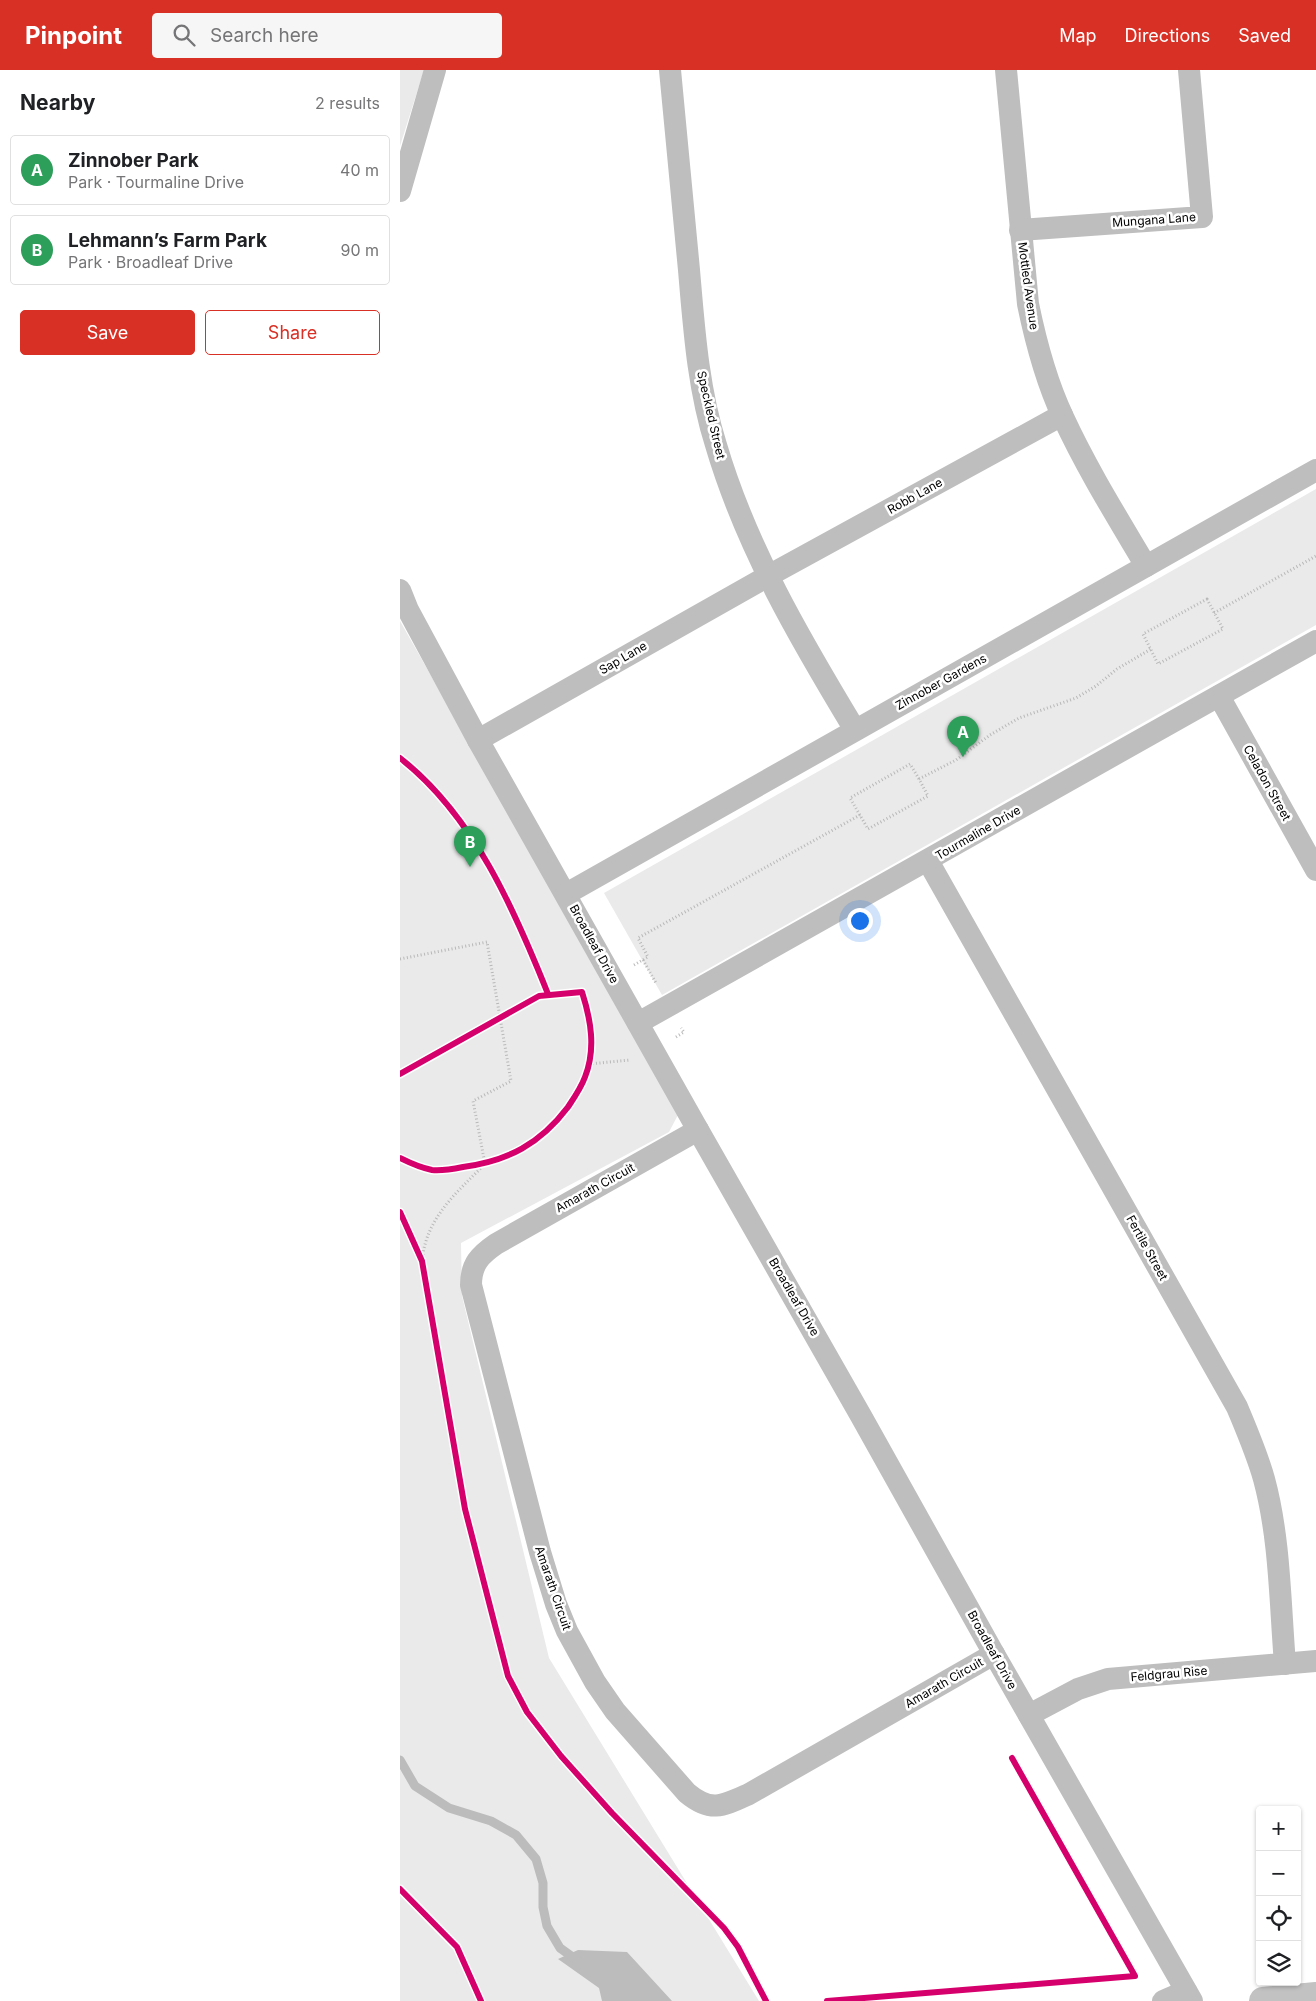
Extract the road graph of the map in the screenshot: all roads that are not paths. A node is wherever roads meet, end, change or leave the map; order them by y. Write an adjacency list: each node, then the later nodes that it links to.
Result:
1 (435, 70): 5 (street)
2 (670, 70): 10 (street, Speckled Street)
3 (1006, 70): 6 (street, Mottled Avenue)
4 (1189, 70): 6 (street, Mungana Lane)
5 (400, 191)
6 (1020, 230): 7 (street, Mottled Avenue)
7 (1062, 415): 9 (street, Mottled Avenue); 10 (street, Robb Lane)
8 (1316, 470): 9 (street, Zinnober Gardens)
9 (1146, 566): 14 (street, Zinnober Gardens)
10 (768, 576): 14 (street, Speckled Street); 15 (street, Sap Lane)
11 (400, 590): 15 (street, Broadleaf Drive)
12 (1316, 641): 13 (street, Tourmaline Drive)
13 (1219, 696): 16 (street, Tourmaline Drive); 17 (street, Celadon Street)
14 (855, 730): 18 (street, Zinnober Gardens)
15 (478, 740): 18 (street, Broadleaf Drive)
16 (928, 861): 19 (street, Tourmaline Drive); 23 (street, Fertile Street)
17 (1316, 870)
18 (566, 894): 19 (street, Broadleaf Drive)
19 (638, 1023): 20 (street, Broadleaf Drive)
20 (698, 1130): 21 (street, Broadleaf Drive); 21 (street, Amarath Circuit)
21 (994, 1654): 24 (street, Broadleaf Drive)
22 (1316, 1661): 23 (street, Feldgrau Rise)
23 (1286, 1664): 24 (street, Feldgrau Rise)
24 (1029, 1715): 25 (street, Broadleaf Drive)
25 (1189, 1996): 27 (street)
26 (1316, 1996): 28 (street)
27 (1163, 2001)
28 (1264, 2001)

